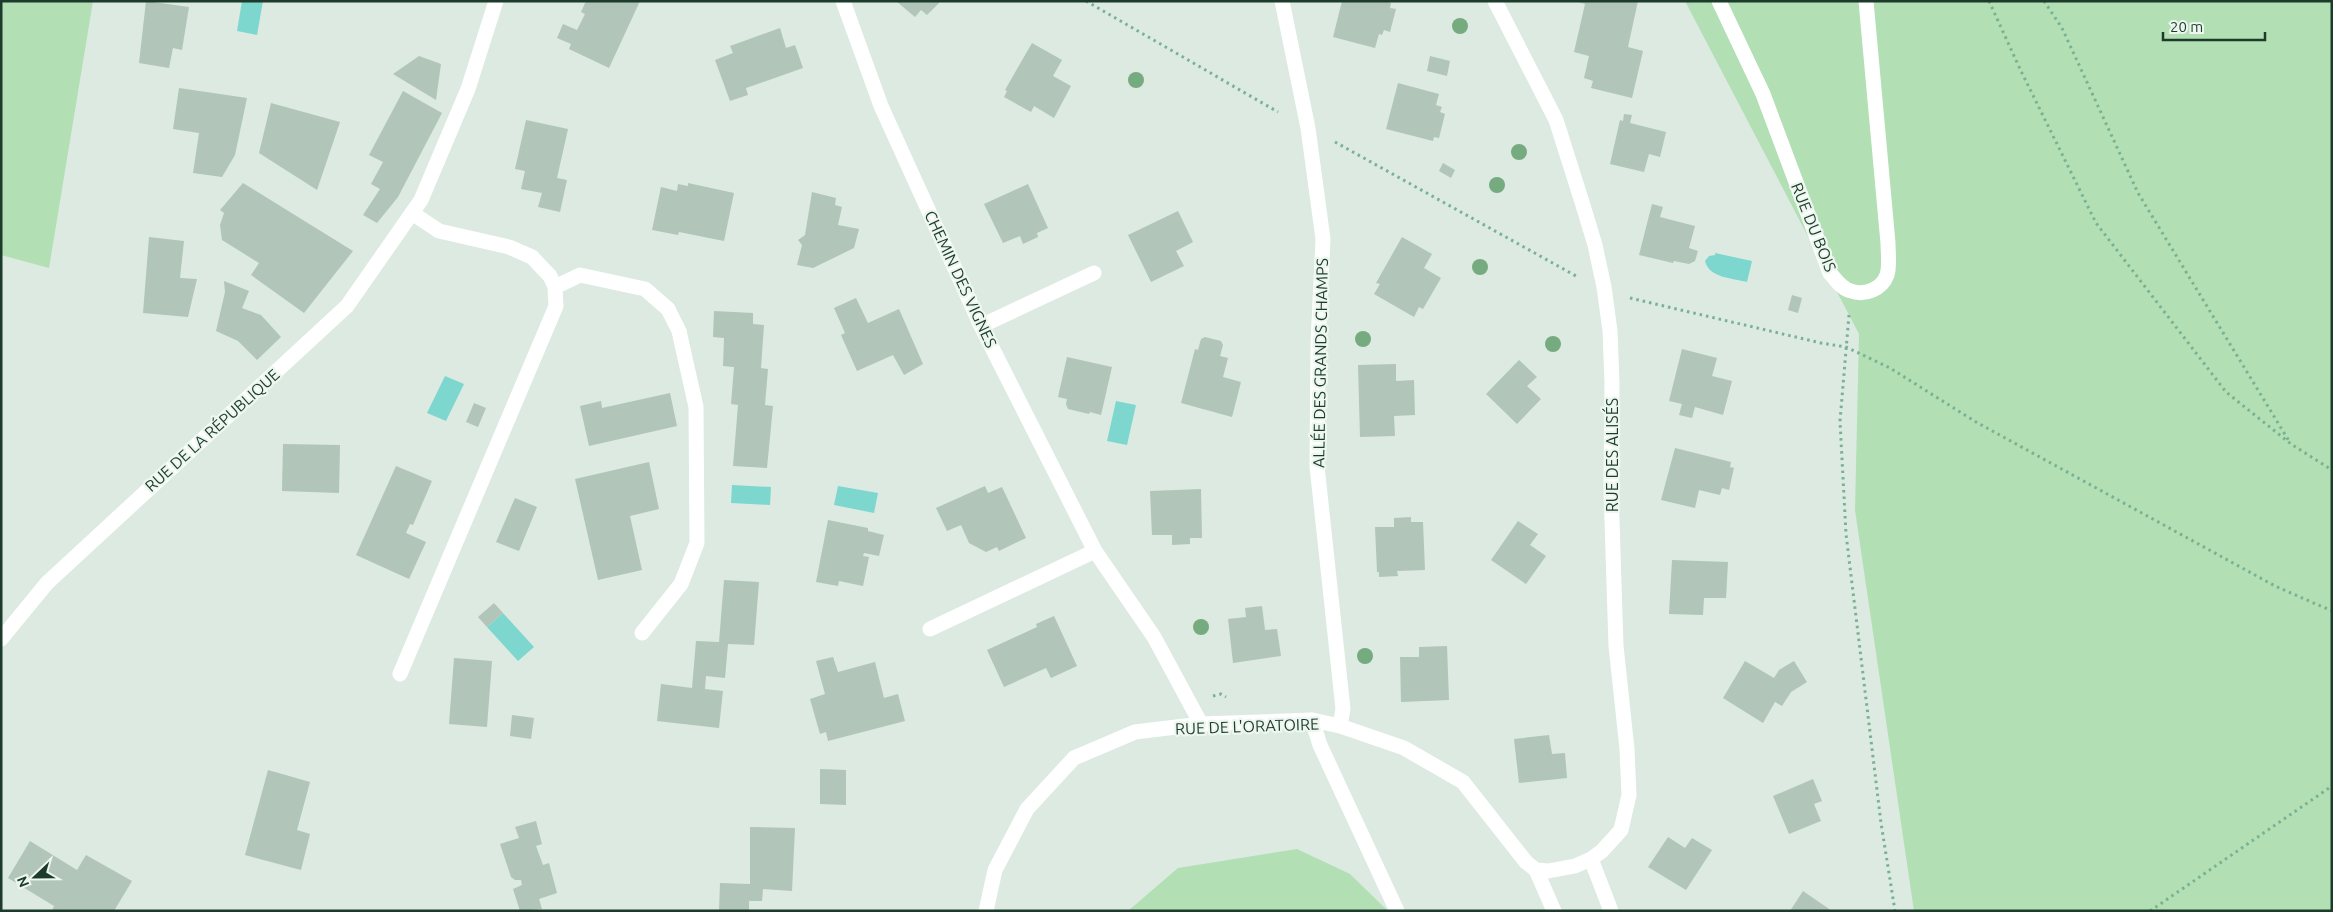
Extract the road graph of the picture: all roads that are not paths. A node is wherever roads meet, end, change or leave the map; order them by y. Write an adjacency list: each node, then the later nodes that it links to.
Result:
1 (496, 1): 7 (street, RUE DE LA RÉPUBLIQUE)
2 (843, 1): 10 (street, CHEMIN DES VIGNES)
3 (1282, 1): 18 (street, ALLÉE DES GRANDS CHAMPS)
4 (1495, 1): 19 (street, RUE DES ALISÉS)
5 (1719, 1): 6 (street, RUE DU BOIS)
6 (1866, 1)
7 (412, 213): 9 (street); 14 (street, RUE DE LA RÉPUBLIQUE)
8 (1094, 273): 10 (street)
9 (555, 287): 13 (street); 15 (street)
10 (982, 326): 11 (street, CHEMIN DES VIGNES)
11 (1095, 551): 12 (street); 17 (street, CHEMIN DES VIGNES)
12 (930, 629)
13 (642, 633)
14 (1, 639)
15 (400, 674)
16 (1312, 720): 17 (street, RUE DE L'ORATOIRE); 18 (street, RUE DE L'ORATOIRE); 22 (street)
17 (1201, 724): 21 (street, RUE DE L'ORATOIRE)
18 (1340, 726): 20 (street, RUE DE L'ORATOIRE)
19 (1591, 860): 20 (street, RUE DES ALISÉS); 24 (street)
20 (1536, 870): 23 (street, RUE DE L'ORATOIRE)
21 (986, 911)
22 (1397, 911)
23 (1554, 911)
24 (1611, 911)

